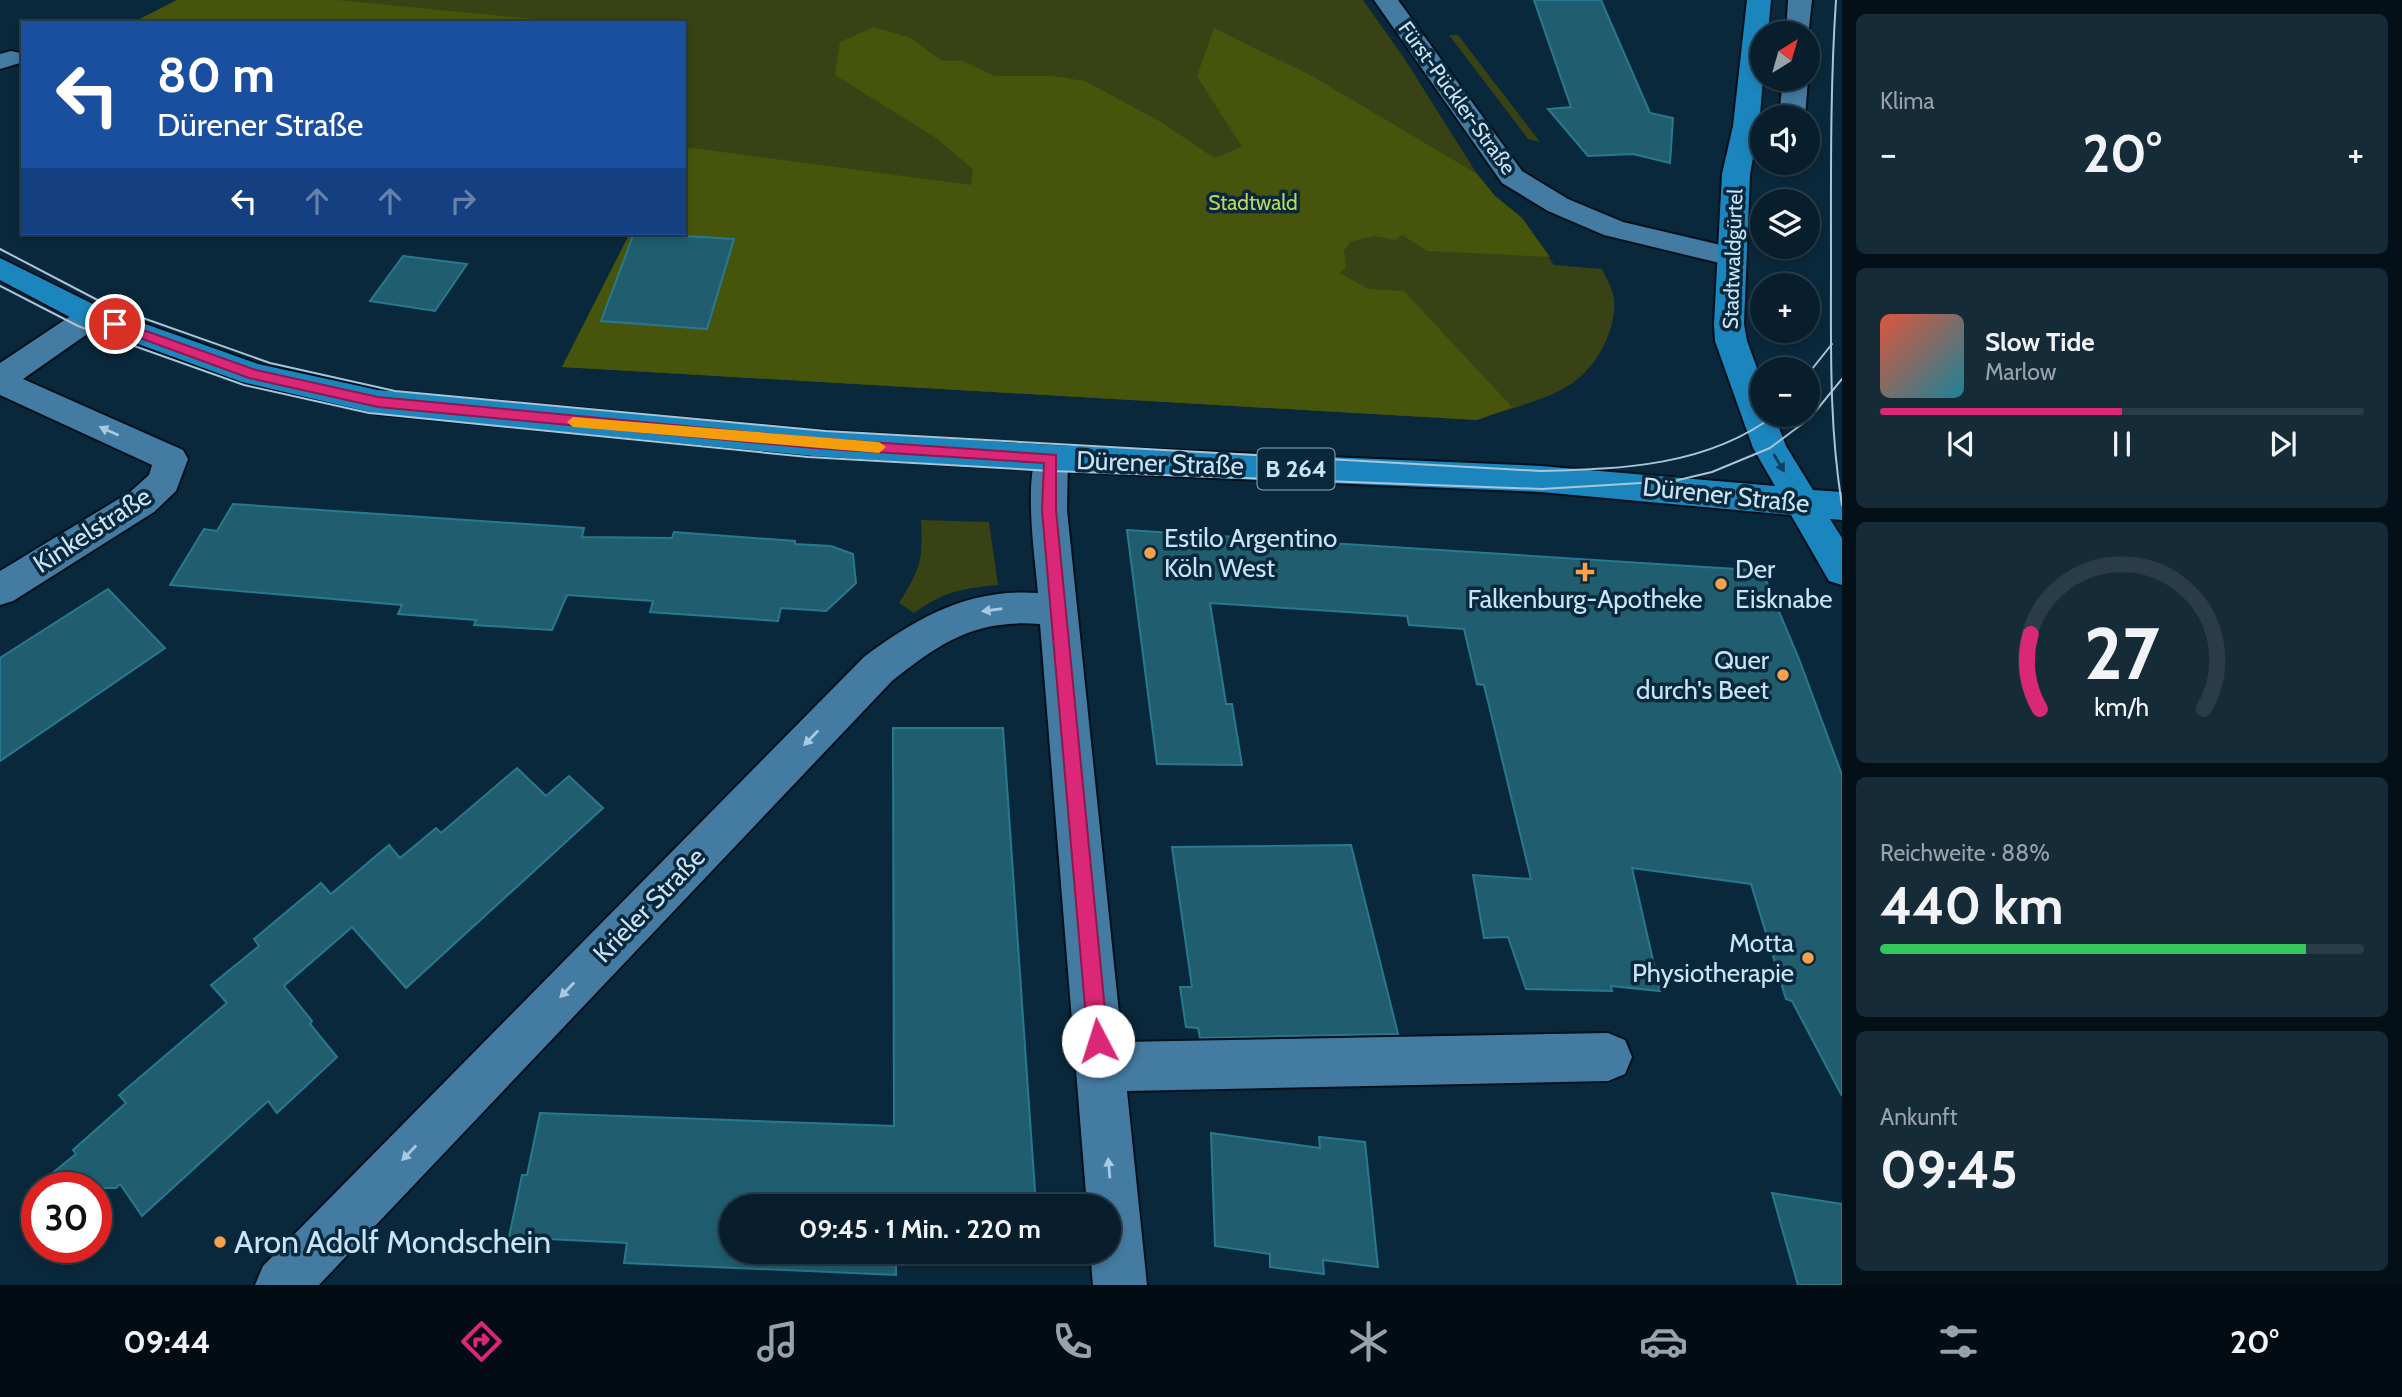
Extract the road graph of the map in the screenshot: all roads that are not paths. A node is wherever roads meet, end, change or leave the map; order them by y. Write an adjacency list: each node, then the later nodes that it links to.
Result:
1 (1386, 0): 7 (street, Fürst-Pückler-Straße)
2 (1759, 0): 5 (main road, Stadtwaldgürtel)
3 (1800, 0): 4 (street)
4 (1799, 21)
5 (1754, 105)
6 (1750, 144): 7 (main road, Stadtwaldgürtel)
7 (1732, 257): 12 (main road, Stadtwaldgürtel, one-way to 12)
8 (0, 268): 9 (main road, Dürener Straße / B 264)
9 (92, 316): 10 (street); 11 (main road, Dürener Straße / B 264)
10 (0, 381): 15 (street, Kinkelstraße, one-way to 10)
11 (1051, 458): 12 (main road, Dürener Straße / B 264); 16 (street)
12 (1803, 504): 13 (main road, Dürener Straße / B 264); 14 (main road, Stadtwaldgürtel)
13 (1842, 506)
14 (1842, 570)
15 (0, 590)
16 (1060, 610): 18 (street); 19 (street, Krieler Straße, one-way to 19)
17 (1608, 1056): 18 (street)
18 (1100, 1068): 20 (street, one-way to 18)
19 (282, 1285)
20 (1120, 1285)

